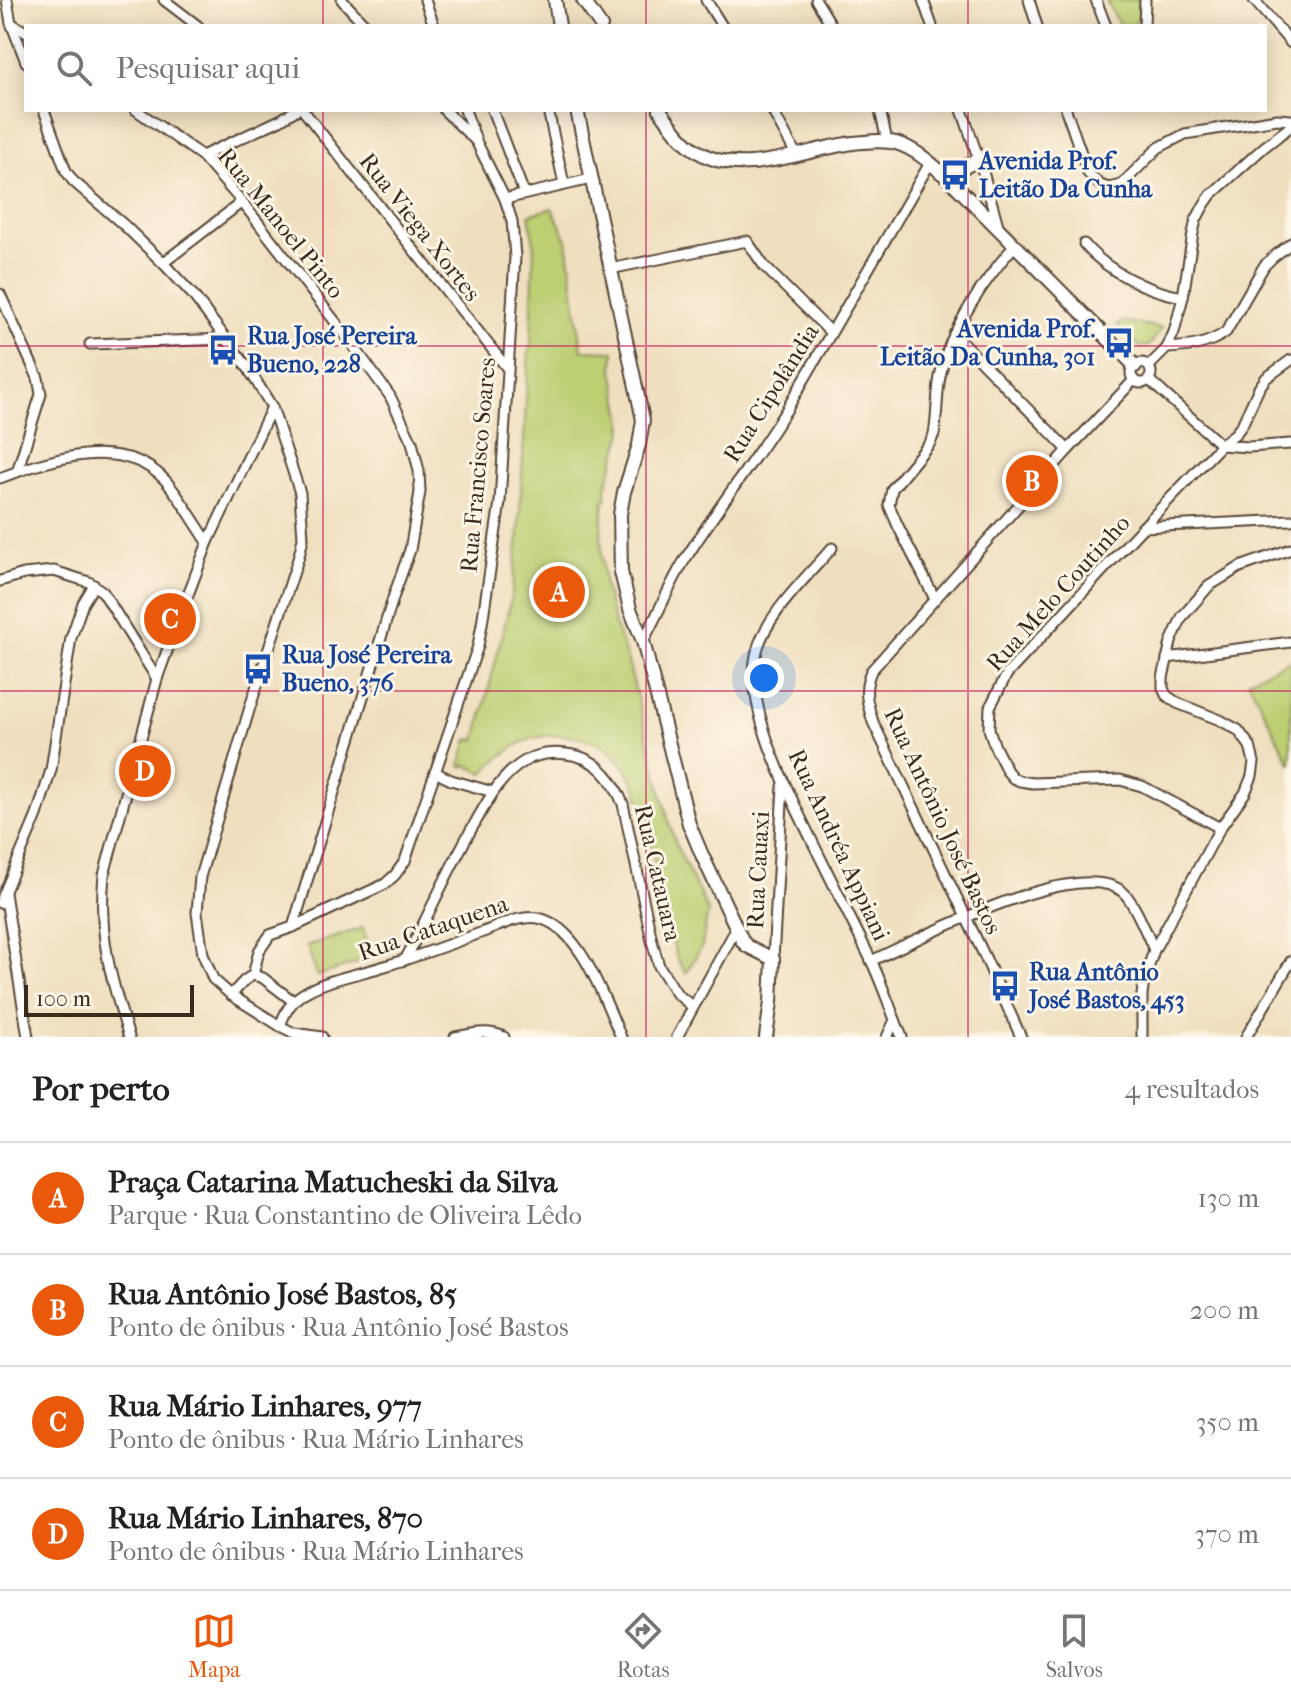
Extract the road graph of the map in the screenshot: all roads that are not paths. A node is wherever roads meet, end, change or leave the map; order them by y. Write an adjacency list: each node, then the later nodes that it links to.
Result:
1 (3, 0): 14 (street)
2 (164, 0): 15 (street)
3 (342, 0): 16 (street)
4 (425, 0): 17 (street)
5 (555, 0): 18 (street)
6 (583, 0): 19 (street)
7 (706, 0): 20 (street)
8 (816, 0): 21 (street)
9 (923, 0): 22 (street)
10 (1029, 0): 23 (street)
11 (1096, 0): 24 (street)
12 (1145, 0): 25 (street)
13 (1254, 0): 27 (street)
14 (11, 23): 26 (street); 28 (street)
15 (195, 24)
16 (364, 24)
17 (433, 24)
18 (556, 24)
19 (600, 24)
20 (721, 24)
21 (831, 24)
22 (931, 24)
23 (1036, 24)
24 (1105, 24)
25 (1144, 24)
26 (24, 31)
27 (1291, 43)
28 (24, 57)
29 (45, 112): 60 (street)
30 (139, 112): 47 (street, Rua Manoel Pinto)
31 (293, 112): 47 (street)
32 (305, 112): 72 (street, Rua Viega Xortes)
33 (446, 112): 46 (street)
34 (466, 112): 46 (street, Rua Francisco Soares)
35 (493, 112): 53 (street)
36 (548, 112): 52 (street)
37 (577, 112): 51 (street)
38 (661, 112): 48 (street)
39 (773, 112): 48 (street)
40 (880, 112): 45 (street)
41 (963, 112): 49 (street)
42 (1067, 112): 43 (street)
43 (1291, 120)
44 (1291, 126): 63 (street)
45 (887, 141): 48 (street); 50 (street)
46 (477, 143): 54 (street, Rua Francisco Soares)
47 (202, 156): 55 (street, Rua Manoel Pinto)
48 (797, 156)
49 (979, 159): 50 (street); 56 (street)
50 (935, 167): 56 (street); 64 (street, Rua Cipolândia)
51 (591, 179): 52 (street); 61 (street)
52 (564, 184): 53 (street)
53 (524, 193): 54 (street)
54 (505, 199): 72 (street, Rua Francisco Soares)
55 (242, 202): 60 (street); 100 (street, Rua Manoel Pinto)
56 (999, 229): 59 (street)
57 (1291, 243): 68 (street)
58 (1084, 244): 63 (street)
59 (1015, 245): 65 (street); 70 (street)
60 (163, 263): 66 (street)
61 (610, 269): 64 (street); 89 (street)
62 (0, 294): 79 (street)
63 (1183, 297): 68 (street)
64 (831, 333): 89 (street, Rua Cipolândia)
65 (954, 334): 78 (street); 88 (street)
66 (226, 339): 67 (street); 75 (street)
67 (90, 344)
68 (1167, 348): 71 (street)
69 (1291, 360): 77 (street, Rua Melo Coutinho)
70 (1135, 366): 71 (street); 73 (street)
71 (1149, 366): 74 (street)
72 (507, 368): 93 (street, Rua Francisco Soares)
73 (1134, 380): 74 (street); 78 (street, Rua Antônio José Bastos)
74 (1149, 380): 77 (street)
75 (272, 407): 83 (street); 108 (street)
76 (1291, 444): 77 (street)
77 (1221, 445): 82 (street, Rua Melo Coutinho)
78 (1068, 450): 88 (street, Rua Antônio José Bastos)
79 (17, 472): 80 (street); 83 (street)
80 (0, 478)
81 (1291, 520): 82 (street)
82 (1143, 527): 96 (street, Rua Melo Coutinho)
83 (208, 542): 92 (street)
84 (832, 548): 94 (street, Rua Andréa Appiani)
85 (1291, 549): 91 (street)
86 (0, 581): 87 (street)
87 (94, 585): 92 (street); 97 (street)
88 (935, 599): 99 (street, Rua Antônio José Bastos)
89 (643, 641): 101 (street)
90 (1291, 642): 91 (street)
91 (1167, 658): 96 (street)
92 (157, 679): 114 (street)
93 (435, 772): 95 (street); 100 (street, Rua Francisco Soares)
94 (784, 783): 103 (street, Rua Cauaxi); 105 (street, Rua Andréa Appiani)
95 (493, 792): 104 (street, Rua Catauara); 110 (street, Rua Catauara)
96 (1220, 828): 102 (street)
97 (5, 893): 98 (street); 113 (street)
98 (0, 903)
99 (966, 918): 102 (street); 105 (street); 123 (street, Rua Antônio José Bastos)
100 (293, 927): 107 (street, Rua Francisco Soares)
101 (736, 929): 103 (street); 110 (street)
102 (1154, 950): 124 (street)
103 (773, 959): 120 (street)
104 (405, 960): 109 (street, Rua Cataquena); 118 (street, Rua Cataquena)
105 (871, 961): 111 (street, Rua Andréa Appiani)
106 (1291, 961): 125 (street)
107 (253, 975): 108 (street); 109 (street)
108 (231, 995): 112 (street)
109 (293, 1001): 112 (street)
110 (693, 1007): 119 (street)
111 (895, 1020): 121 (street); 122 (street, Rua Andréa Appiani)
112 (280, 1026): 115 (street)
113 (28, 1037)
114 (129, 1037)
115 (322, 1037)
116 (455, 1037): 117 (street)
117 (504, 1037)
118 (621, 1037)
119 (677, 1037)
120 (766, 1037)
121 (887, 1037)
122 (902, 1037)
123 (1021, 1037)
124 (1142, 1037)
125 (1246, 1037)

